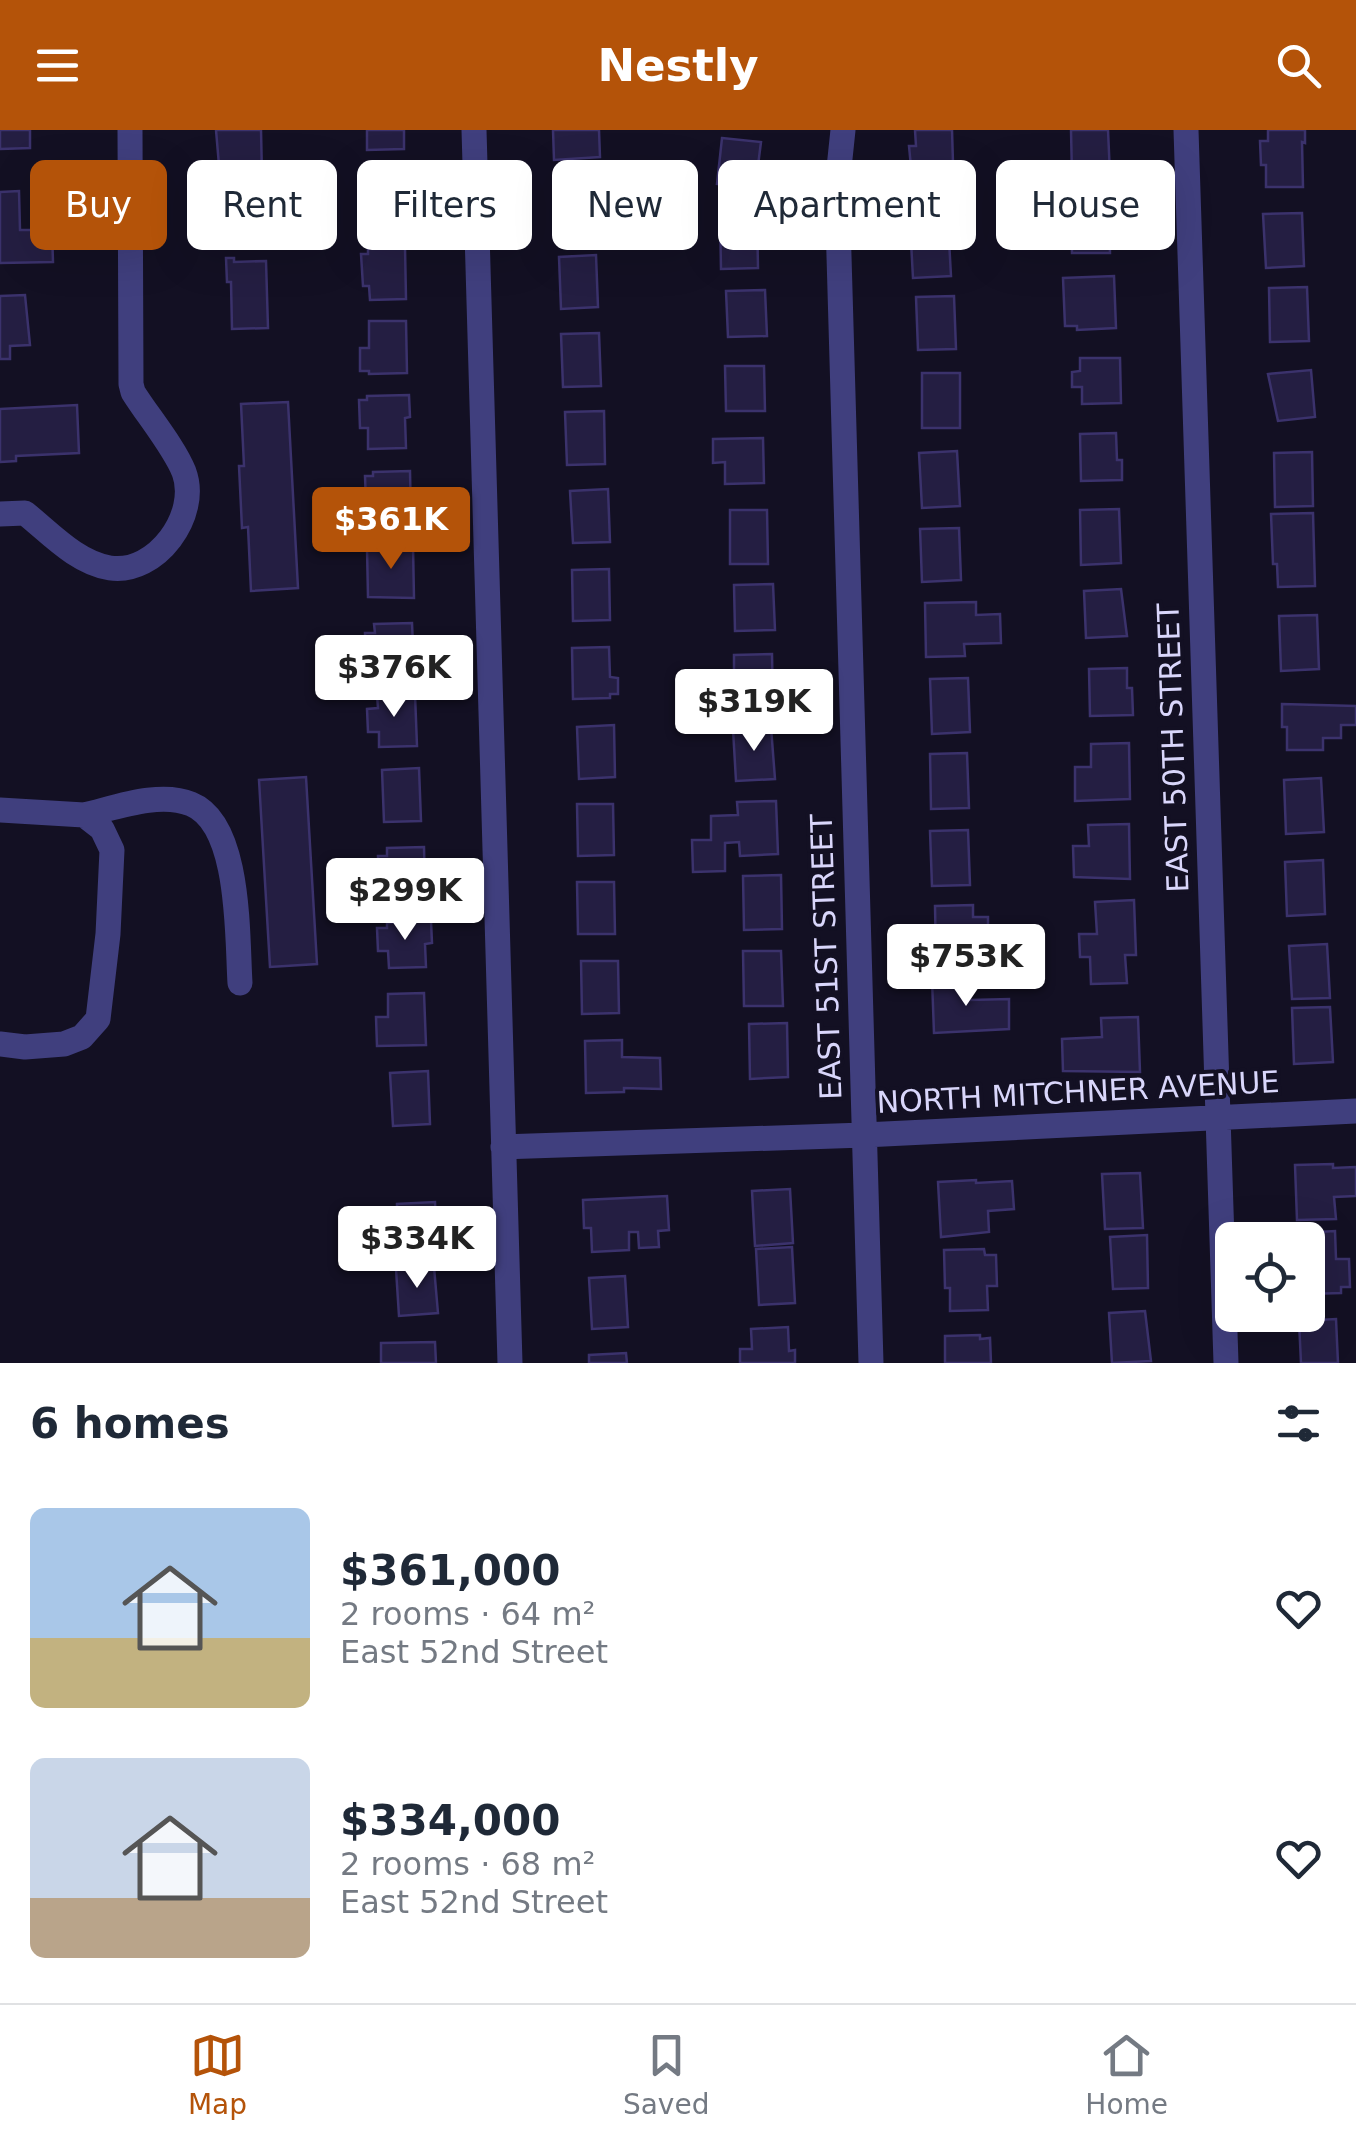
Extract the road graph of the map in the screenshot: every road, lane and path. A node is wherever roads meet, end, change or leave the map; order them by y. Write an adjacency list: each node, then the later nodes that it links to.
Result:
1 (130, 130): 5 (street)
2 (474, 130): 13 (street)
3 (843, 130): 12 (street, EAST 51ST STREET)
4 (1186, 130): 11 (street, EAST 50TH STREET)
5 (0, 514)
6 (0, 810): 7 (street)
7 (84, 815): 8 (street); 9 (street)
8 (240, 983)
9 (0, 1044)
10 (1356, 1111): 11 (street, NORTH MITCHNER AVENUE)
11 (1218, 1117): 12 (street, NORTH MITCHNER AVENUE); 16 (street, EAST 50TH STREET)
12 (864, 1135): 13 (street, NORTH MITCHNER AVENUE); 15 (street, EAST 51ST STREET)
13 (503, 1147): 14 (street)
14 (510, 1363)
15 (870, 1363)
16 (1226, 1363)

